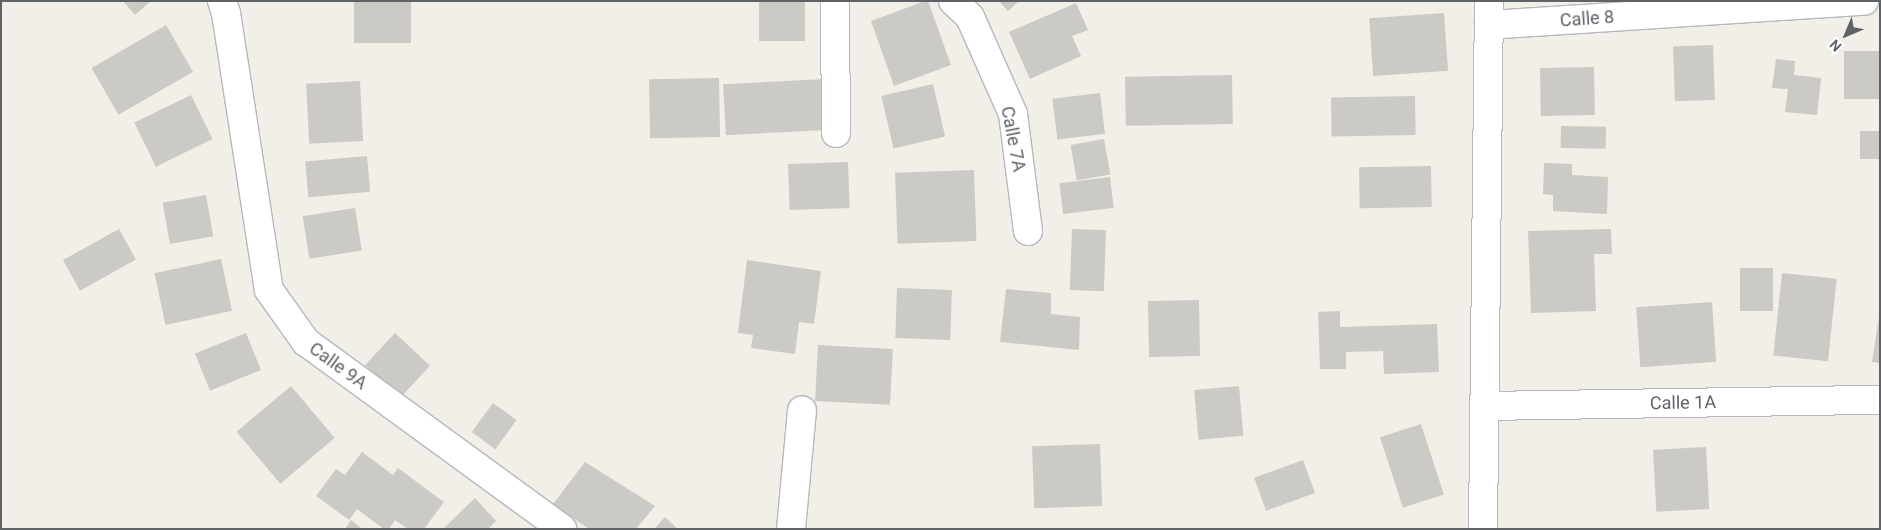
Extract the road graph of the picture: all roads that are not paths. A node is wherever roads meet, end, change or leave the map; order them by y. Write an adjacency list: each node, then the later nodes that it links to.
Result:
1 (222, 1): 11 (street, Calle 9A)
2 (834, 1): 6 (street)
3 (953, 1): 7 (street, Calle 7A)
4 (1864, 1): 5 (street, Calle 8)
5 (1489, 13): 9 (street)
6 (836, 133)
7 (1028, 231)
8 (1880, 400): 9 (street, Calle 1A)
9 (1486, 406): 13 (street)
10 (802, 411): 12 (street)
11 (562, 529)
12 (792, 529)
13 (1483, 529)

